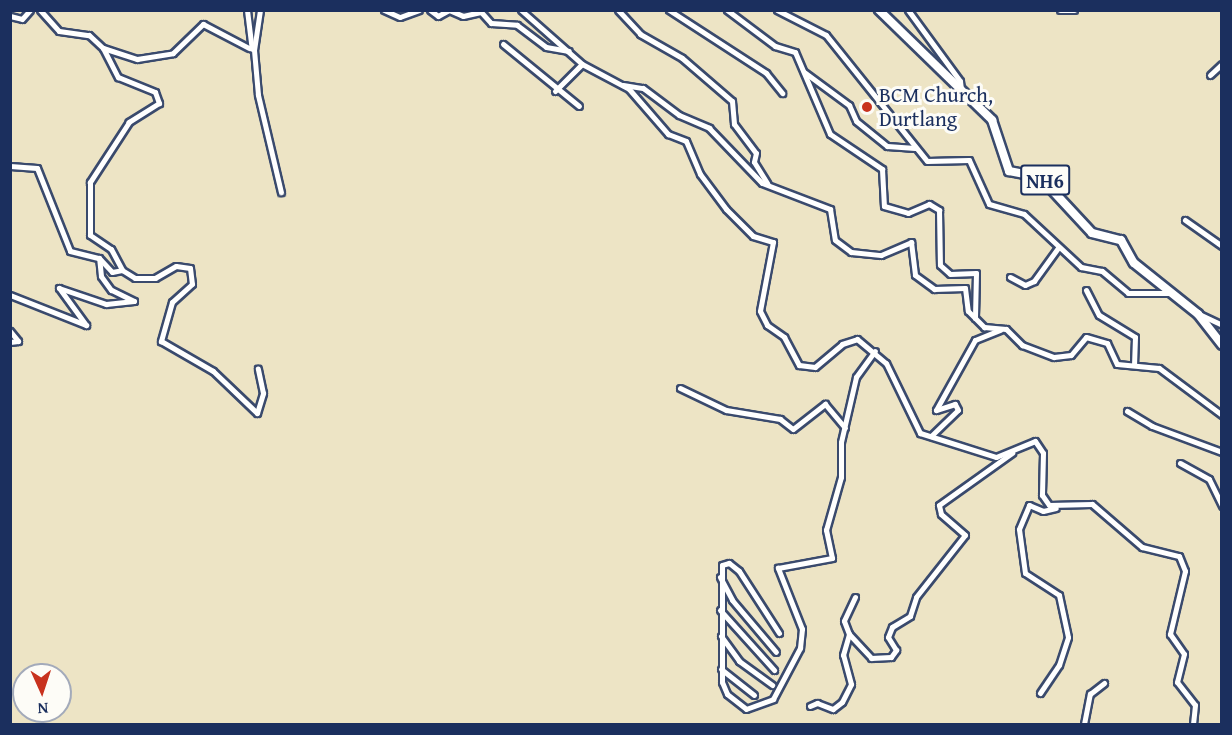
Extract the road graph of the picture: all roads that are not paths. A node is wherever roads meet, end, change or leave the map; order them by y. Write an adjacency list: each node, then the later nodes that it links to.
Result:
1 (30, 10): 18 (street)
2 (40, 10): 20 (street)
3 (247, 10): 21 (street)
4 (260, 10): 21 (street)
5 (384, 10): 6 (street)
6 (419, 10)
7 (430, 10): 8 (street)
8 (449, 10): 22 (street)
9 (521, 10): 22 (street)
10 (618, 10): 34 (street)
11 (669, 10): 30 (street)
12 (727, 10): 25 (street)
13 (777, 10): 32 (street)
14 (879, 10): 28 (highway, NH6)
15 (908, 10): 28 (street)
16 (1060, 10): 17 (street)
17 (1074, 10)
18 (10, 16)
19 (503, 44): 29 (street)
20 (103, 48): 21 (street); 40 (street)
21 (251, 49): 35 (street)
22 (569, 51): 23 (street)
23 (582, 64): 27 (street); 29 (street)
24 (1221, 64): 26 (street)
25 (804, 72): 32 (street); 46 (street)
26 (1210, 75)
27 (623, 85): 34 (street); 52 (street)
28 (961, 89): 43 (highway, NH6)
29 (555, 91): 31 (street)
30 (782, 93)
31 (579, 106)
32 (915, 148): 38 (street)
33 (10, 166): 39 (street)
34 (775, 190): 46 (street)
35 (281, 192)
36 (1185, 220): 37 (street)
37 (1221, 246)
38 (1058, 248): 41 (street); 43 (street)
39 (99, 258): 40 (street); 44 (street)
40 (122, 270): 54 (street)
41 (1010, 277)
42 (1086, 290): 53 (street)
43 (1172, 293): 45 (highway, NH6)
44 (10, 295)
45 (1198, 314): 47 (street); 51 (highway, NH6)
46 (976, 320): 48 (street)
47 (1221, 325)
48 (1004, 329): 53 (street); 59 (street)
49 (10, 331): 50 (street)
50 (10, 342)
51 (1221, 345)
52 (875, 351): 58 (street); 59 (street)
53 (1134, 365): 57 (street)
54 (258, 369)
55 (680, 388): 58 (street)
56 (1127, 411): 61 (street)
57 (1221, 415)
58 (844, 428): 72 (street)
59 (931, 436): 60 (street)
60 (1017, 447): 63 (street); 69 (street)
61 (1221, 452)
62 (1180, 463): 64 (street)
63 (1058, 507): 76 (street); 80 (street)
64 (1221, 507)
65 (719, 575): 67 (street); 68 (street); 71 (street)
66 (855, 597): 69 (street)
67 (720, 610): 70 (street); 73 (street)
68 (779, 633)
69 (849, 634): 78 (street)
70 (720, 635): 72 (street); 75 (street)
71 (776, 652)
72 (722, 669): 77 (street)
73 (774, 670)
74 (1104, 683): 79 (street)
75 (772, 685)
76 (1040, 693)
77 (754, 695)
78 (810, 706)
79 (1084, 724)
80 (1193, 724)

